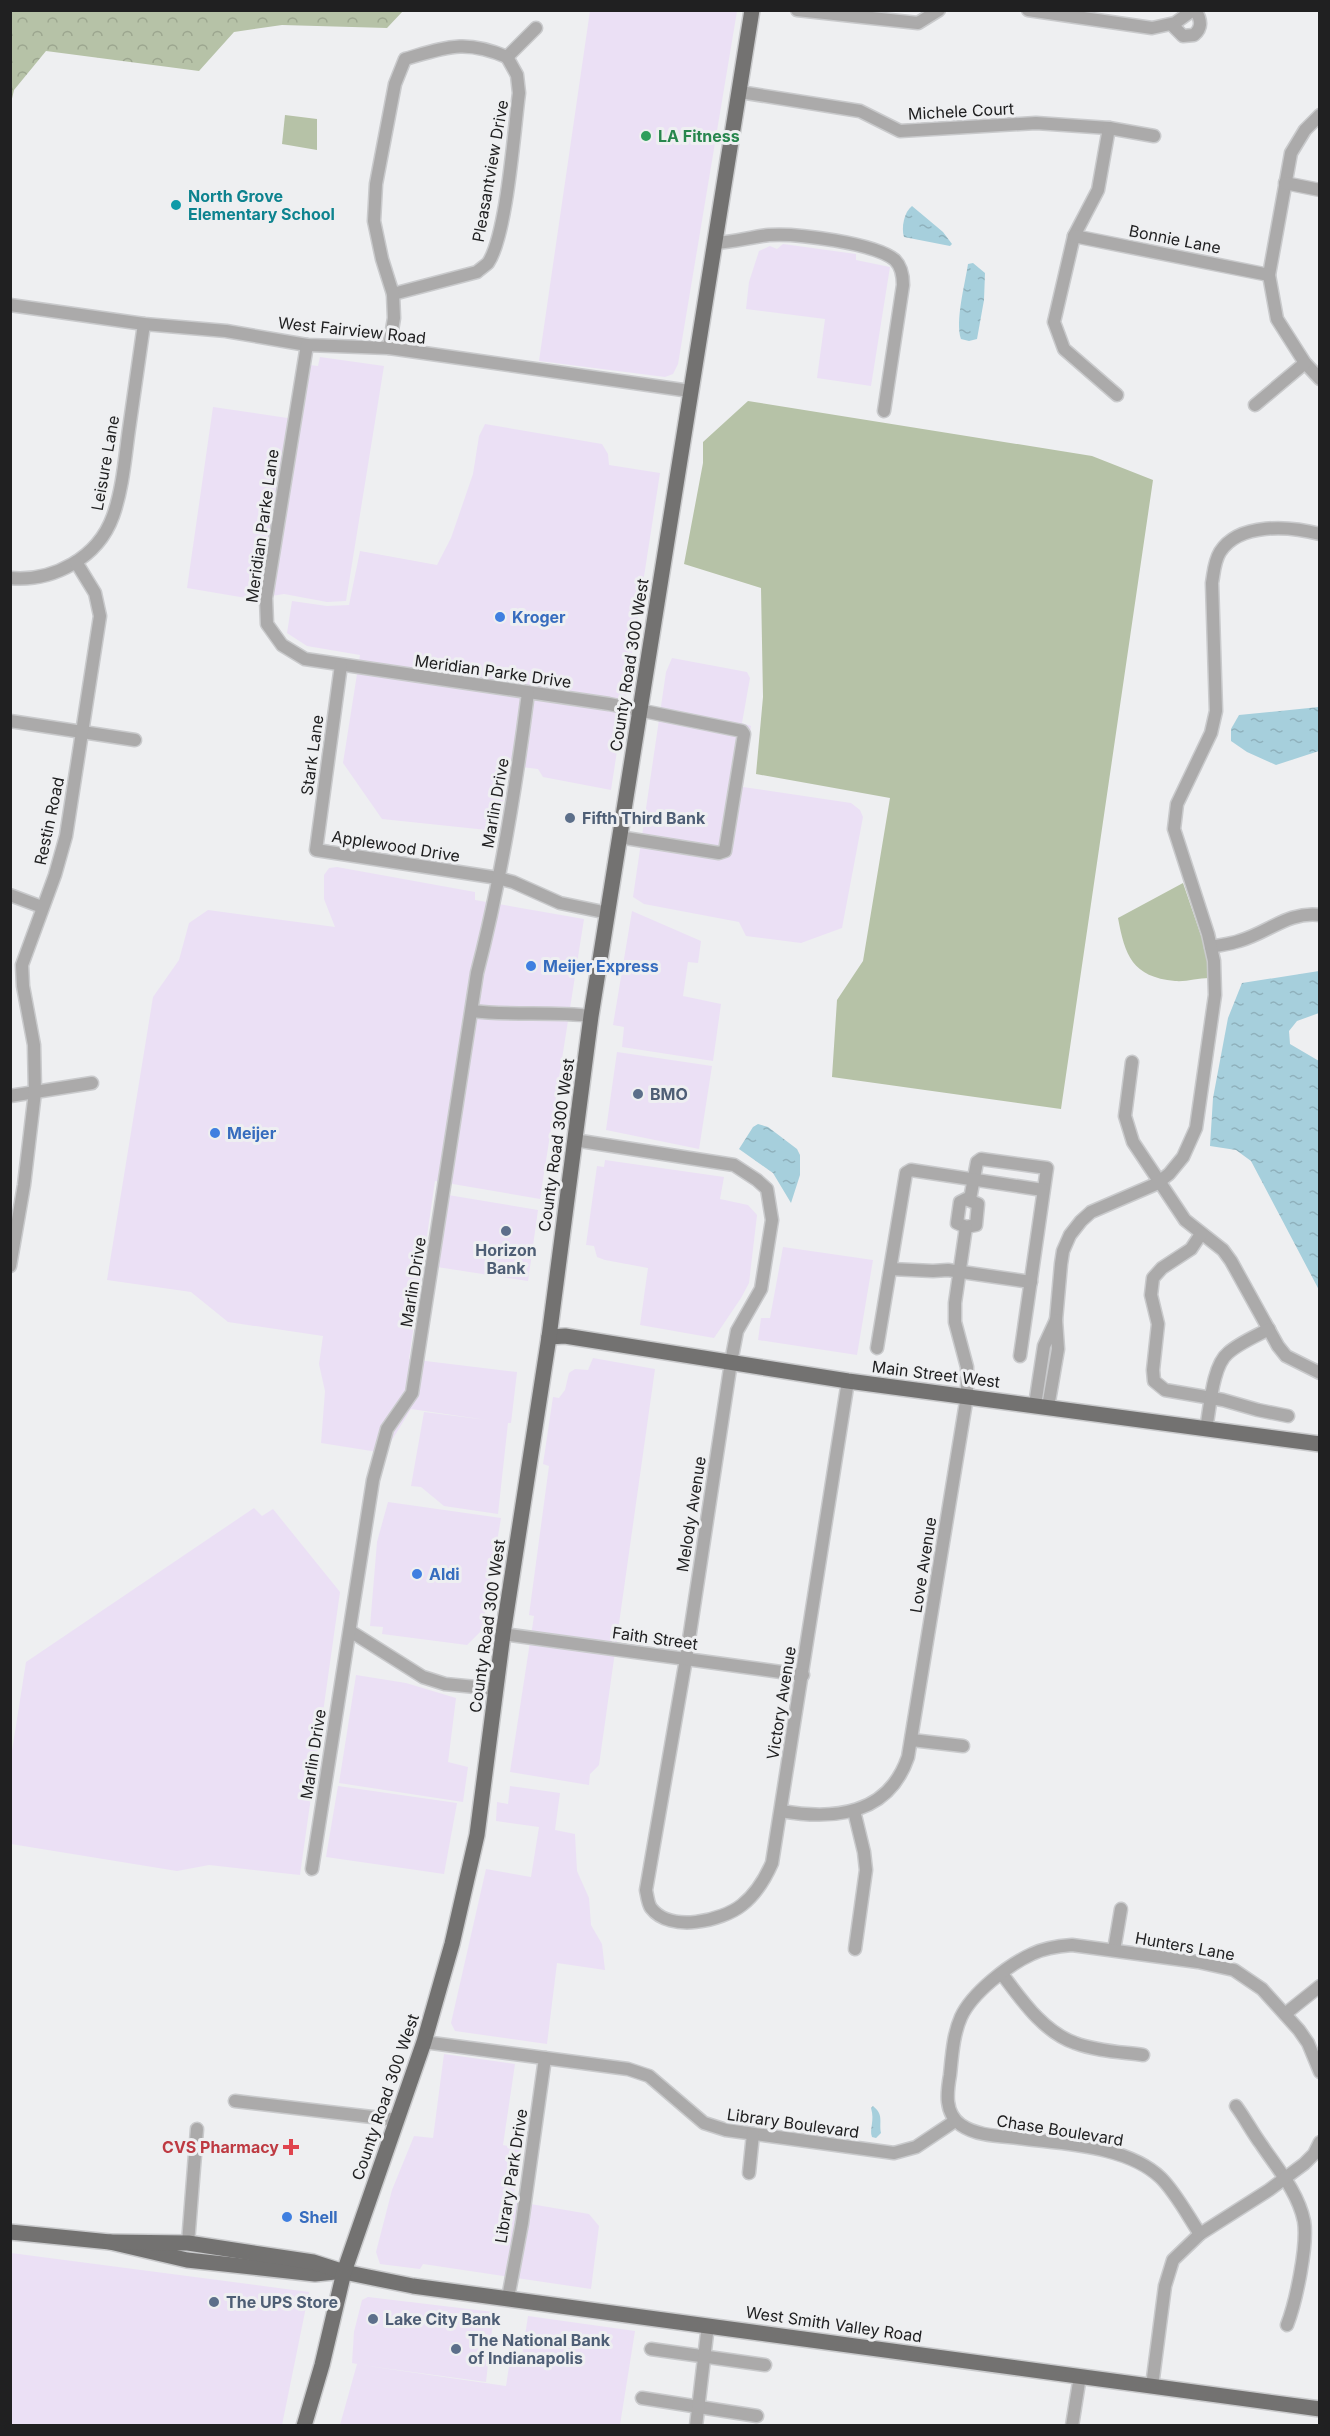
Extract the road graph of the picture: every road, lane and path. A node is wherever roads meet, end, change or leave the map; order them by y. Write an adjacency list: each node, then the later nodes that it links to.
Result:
1 (752, 10): 10 (main road, County Road 300 West)
2 (797, 10): 5 (street)
3 (939, 10): 5 (street)
4 (1028, 10): 7 (street)
5 (830, 12)
6 (1190, 13): 7 (street); 7 (street)
7 (1172, 25)
8 (536, 28): 9 (street)
9 (507, 57): 19 (street, Pleasantview Drive); 19 (street)
10 (740, 92): 12 (street, Michele Court); 17 (main road, County Road 300 West)
11 (1320, 115): 14 (street)
12 (1109, 128): 13 (street, Michele Court); 16 (street)
13 (1154, 136)
14 (1285, 183): 15 (street); 18 (street)
15 (1320, 190)
16 (1074, 236): 18 (street, Bonnie Lane); 27 (street)
17 (715, 243): 26 (main road, County Road 300 West); 29 (street)
18 (1269, 275): 24 (street)
19 (393, 294): 23 (street)
20 (10, 305): 21 (street, West Fairview Road)
21 (144, 324): 22 (street, West Fairview Road); 31 (street, Leisure Lane)
22 (307, 345): 23 (street, West Fairview Road); 33 (street, Meridian Parke Lane)
23 (389, 348): 26 (street, West Fairview Road)
24 (1305, 363): 25 (street); 28 (street)
25 (1320, 379)
26 (690, 391): 35 (main road, County Road 300 West)
27 (1117, 395)
28 (1255, 405)
29 (884, 411)
30 (1320, 534): 46 (street)
31 (76, 562): 32 (street, Leisure Lane); 37 (street, Restin Road)
32 (10, 578)
33 (341, 665): 34 (street, Meridian Parke Drive); 40 (street, Stark Lane)
34 (528, 693): 35 (street, Meridian Parke Drive); 41 (street, Marlin Drive)
35 (640, 711): 39 (main road, County Road 300 West); 39 (street, Meridian Parke Drive)
36 (10, 721): 37 (street)
37 (82, 732): 38 (street); 43 (street, Restin Road)
38 (135, 740)
39 (619, 837): 44 (main road, County Road 300 West)
40 (316, 850): 41 (street, Applewood Drive)
41 (498, 878): 44 (street, Applewood Drive); 47 (street, Marlin Drive)
42 (10, 895): 43 (street)
43 (42, 907): 51 (street, Restin Road)
44 (608, 913): 48 (main road, County Road 300 West)
45 (1320, 915): 46 (street)
46 (1211, 947): 55 (street)
47 (472, 1011): 48 (street); 75 (street, Marlin Drive)
48 (591, 1016): 53 (main road, County Road 300 West)
49 (1132, 1062): 55 (street)
50 (92, 1083): 51 (street)
51 (35, 1092): 52 (street); 58 (street, Restin Road)
52 (10, 1096)
53 (574, 1140): 63 (main road, County Road 300 West); 66 (street, Melody Avenue)
54 (973, 1180): 56 (street); 56 (street); 59 (street); 60 (street, Love Avenue)
55 (1159, 1182): 57 (street); 71 (street)
56 (1043, 1190): 61 (street)
57 (1201, 1234): 62 (street); 70 (street)
58 (10, 1266)
59 (891, 1269): 60 (street); 64 (street)
60 (959, 1271): 61 (street); 69 (street, Love Avenue)
61 (1030, 1282): 65 (street)
62 (1269, 1329): 67 (street); 70 (street)
63 (549, 1337): 66 (main road, Main Street West); 76 (main road, County Road 300 West)
64 (877, 1348)
65 (1020, 1356)
66 (731, 1362): 68 (main road, Main Street West); 77 (street, Melody Avenue)
67 (1320, 1373)
68 (848, 1381): 69 (main road, Main Street West); 78 (street, Victory Avenue)
69 (967, 1396): 71 (main road, Main Street West); 80 (street, Love Avenue)
70 (1212, 1398): 72 (street); 73 (street)
71 (1042, 1406): 73 (main road, Main Street West)
72 (1287, 1416)
73 (1206, 1429): 74 (main road, Main Street West)
74 (1320, 1444)
75 (350, 1631): 79 (street); 84 (street, Marlin Drive)
76 (503, 1634): 77 (street, Faith Street); 79 (main road, County Road 300 West)
77 (686, 1659): 78 (street, Faith Street); 85 (street, Melody Avenue)
78 (803, 1675): 82 (street, Victory Avenue)
79 (496, 1689): 92 (main road, County Road 300 West)
80 (912, 1740): 81 (street); 83 (street, Love Avenue)
81 (963, 1746)
82 (781, 1811): 83 (street, Love Avenue); 85 (street, Victory Avenue)
83 (854, 1811): 87 (street)
84 (312, 1869)
85 (646, 1890)
86 (1121, 1909): 88 (street)
87 (855, 1949)
88 (1114, 1950): 89 (street, Hunters Lane); 91 (street, Hunters Lane)
89 (1002, 1974): 93 (street); 99 (street, Hunters Lane)
90 (1320, 1986): 91 (street)
91 (1286, 2014): 95 (street, Hunters Lane)
92 (424, 2042): 94 (street, Library Boulevard); 98 (main road, County Road 300 West)
93 (1143, 2055)
94 (545, 2058): 101 (street, Library Boulevard); 110 (street, Library Park Drive)
95 (1320, 2072)
96 (236, 2101): 98 (street)
97 (1236, 2106): 104 (street)
98 (399, 2120): 109 (main road, County Road 300 West)
99 (955, 2121): 101 (street, Library Boulevard); 106 (street, Chase Boulevard)
100 (197, 2129): 108 (street)
101 (753, 2134): 103 (street)
102 (1320, 2142): 104 (street)
103 (749, 2173)
104 (1285, 2178): 106 (street); 112 (street)
105 (10, 2232): 107 (main road, West Smith Valley Road)
106 (1200, 2234): 117 (street)
107 (110, 2242): 108 (main road, West Smith Valley Road); 109 (main road, West Smith Valley Road)
108 (188, 2242): 109 (main road, West Smith Valley Road)
109 (344, 2272): 110 (main road, West Smith Valley Road); 122 (main road, County Road 300 West)
110 (508, 2298): 111 (main road, West Smith Valley Road)
111 (708, 2325): 114 (street); 116 (main road, West Smith Valley Road)
112 (1287, 2325)
113 (651, 2349): 114 (street)
114 (704, 2357): 115 (street); 119 (street)
115 (765, 2365)
116 (1080, 2376): 117 (main road, West Smith Valley Road); 124 (street)
117 (1152, 2386): 120 (main road, West Smith Valley Road)
118 (642, 2398): 119 (street)
119 (698, 2407): 121 (street); 123 (street)
120 (1320, 2409)
121 (757, 2416)
122 (304, 2426)
123 (696, 2426)
124 (1072, 2426)

